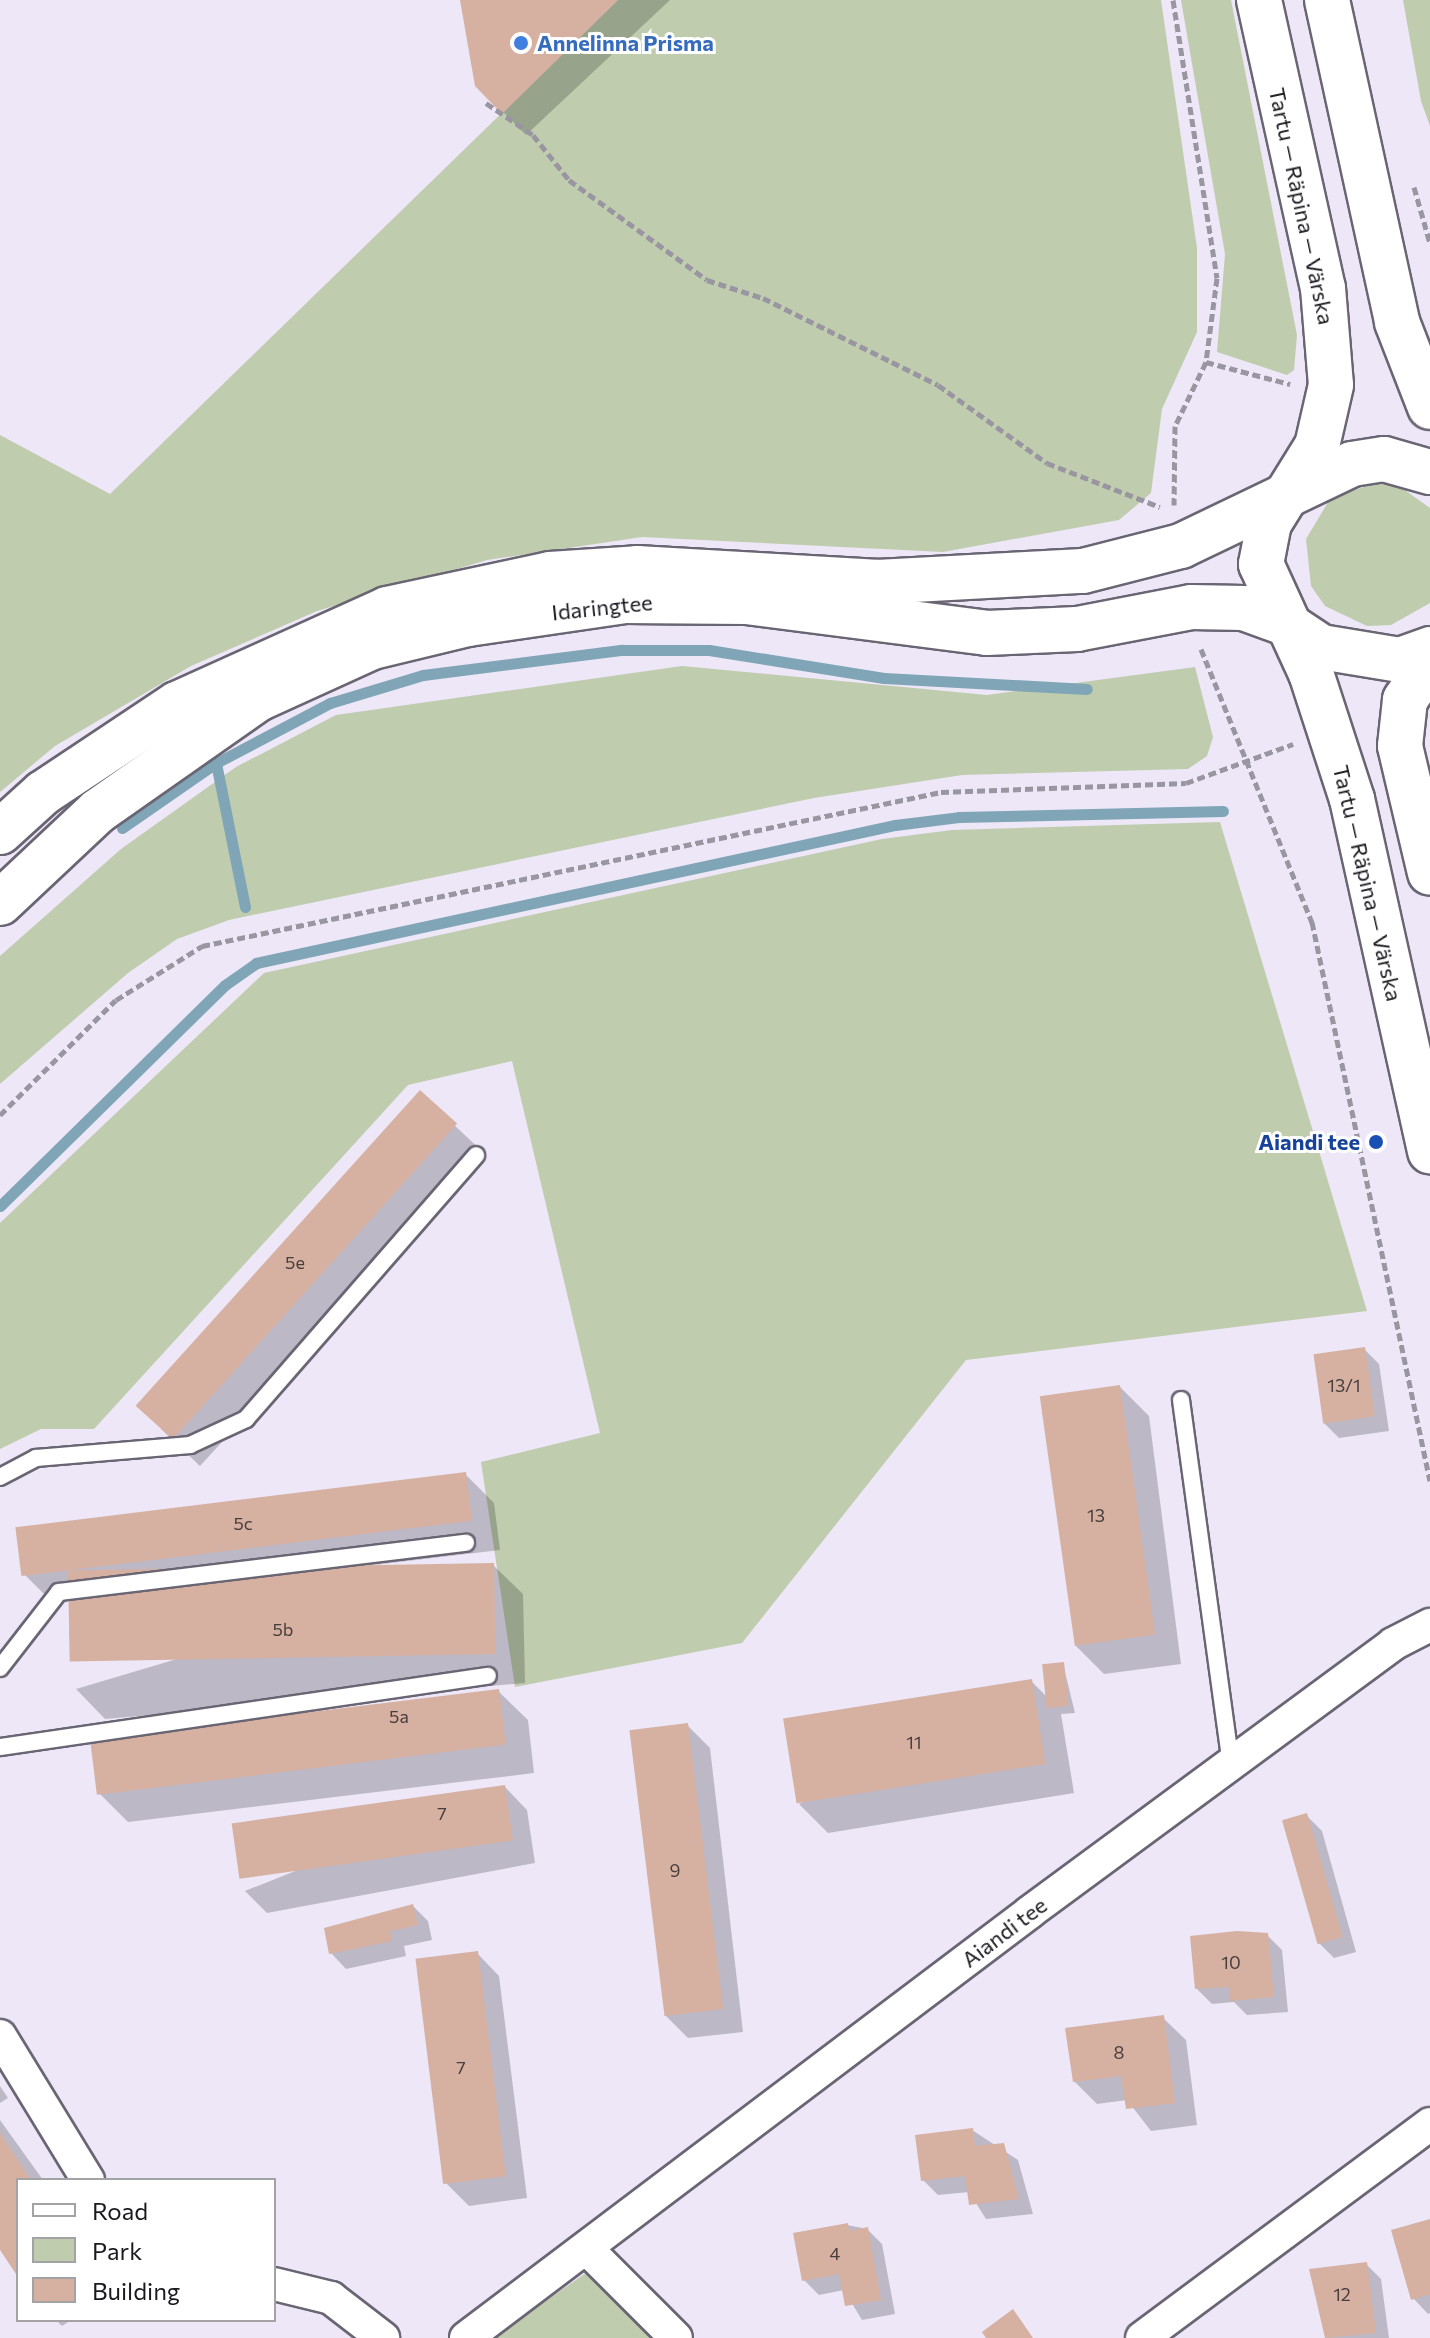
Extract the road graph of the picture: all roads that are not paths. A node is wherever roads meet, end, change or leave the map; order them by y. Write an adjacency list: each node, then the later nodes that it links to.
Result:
1 (1259, 0): 5 (main road, Tartu — Räpina — Värska)
2 (1327, 0): 3 (main road)
3 (1430, 407)
4 (1430, 472): 5 (main road, Idaringtee)
5 (1285, 500): 6 (main road, Tartu — Räpina — Värska); 9 (main road, Idaringtee)
6 (1285, 623): 7 (main road, Idaringtee); 11 (main road, Idaringtee); 12 (main road, Tartu — Räpina — Värska)
7 (1430, 649)
8 (1430, 663): 10 (main road)
9 (0, 832)
10 (1430, 873)
11 (0, 903)
12 (1430, 1151)
13 (476, 1155): 15 (lane)
14 (1181, 1400): 21 (lane)
15 (0, 1477)
16 (466, 1543): 18 (lane)
17 (1430, 1625): 21 (street, Aiandi tee)
18 (0, 1668)
19 (488, 1676): 20 (lane)
20 (0, 1747)
21 (1232, 1765): 25 (street, Aiandi tee)
22 (0, 2036): 24 (street)
23 (1430, 2124): 30 (street)
24 (87, 2178)
25 (586, 2248): 28 (street, Aiandi tee); 29 (street)
26 (276, 2284): 27 (street)
27 (383, 2338)
28 (466, 2338)
29 (676, 2338)
30 (1142, 2338)

